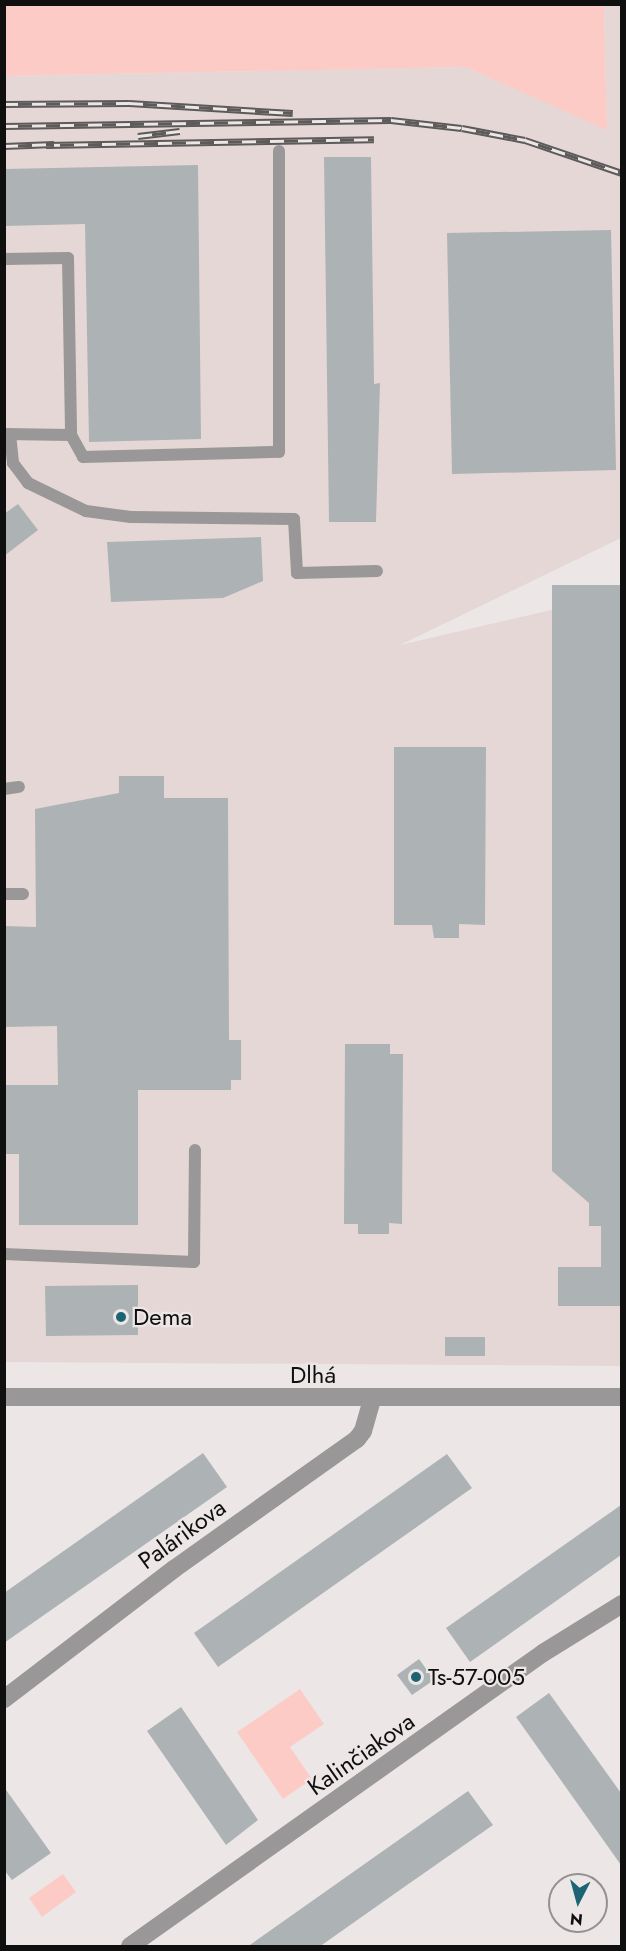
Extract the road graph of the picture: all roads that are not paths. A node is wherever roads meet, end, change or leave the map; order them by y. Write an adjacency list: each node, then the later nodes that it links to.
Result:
1 (279, 151): 4 (lane)
2 (4, 259): 4 (lane)
3 (7, 434): 4 (lane); 5 (lane)
4 (71, 435)
5 (377, 571)
6 (19, 787): 7 (lane)
7 (4, 789)
8 (4, 894): 9 (lane)
9 (23, 894)
10 (195, 1150): 11 (lane)
11 (4, 1254)
12 (4, 1397): 14 (street, Dlhá)
13 (621, 1397): 14 (street, Dlhá)
14 (372, 1399): 16 (street, Palárikova)
15 (621, 1604): 17 (street, Kalinčiakova)
16 (4, 1699)
17 (130, 1947)

